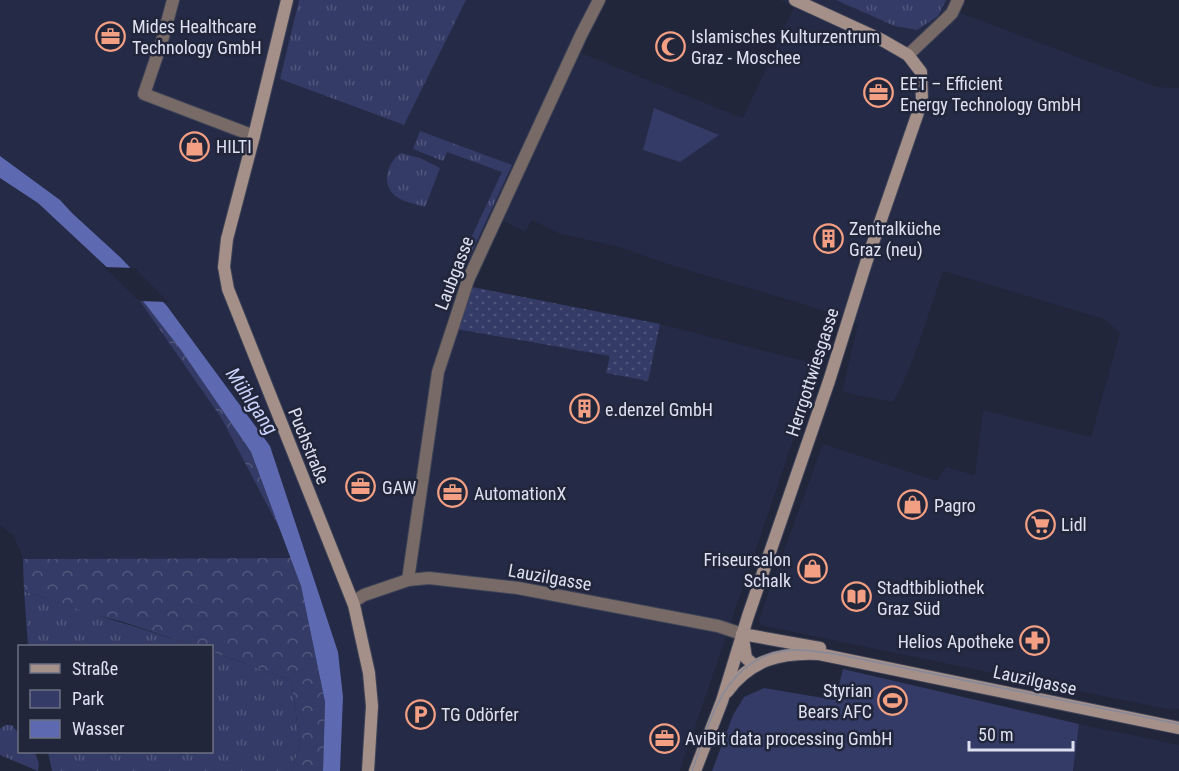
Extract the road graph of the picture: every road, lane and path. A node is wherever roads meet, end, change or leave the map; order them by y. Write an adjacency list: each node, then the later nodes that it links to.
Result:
1 (173, 0): 7 (street)
2 (287, 0): 7 (street, Puchstraße)
3 (599, 0): 8 (street, Laubgasse)
4 (795, 0): 6 (street)
5 (958, 0): 6 (street)
6 (908, 55): 10 (street, Herrgottwiesgasse)
7 (254, 136): 9 (street, Puchstraße)
8 (408, 580): 9 (street, Lauzilgasse); 10 (street, Lauzilgasse)
9 (353, 602): 15 (street, Puchstraße)
10 (742, 634): 11 (street, Lauzilgasse); 12 (street); 13 (street, Herrgottwiesgasse)
11 (849, 659): 12 (street, Lauzilgasse); 14 (street, Lauzilgasse)
12 (754, 665): 13 (street, Lauzilgasse)
13 (722, 701): 16 (street, Herrgottwiesgasse)
14 (1179, 728)
15 (368, 771)
16 (695, 771)

